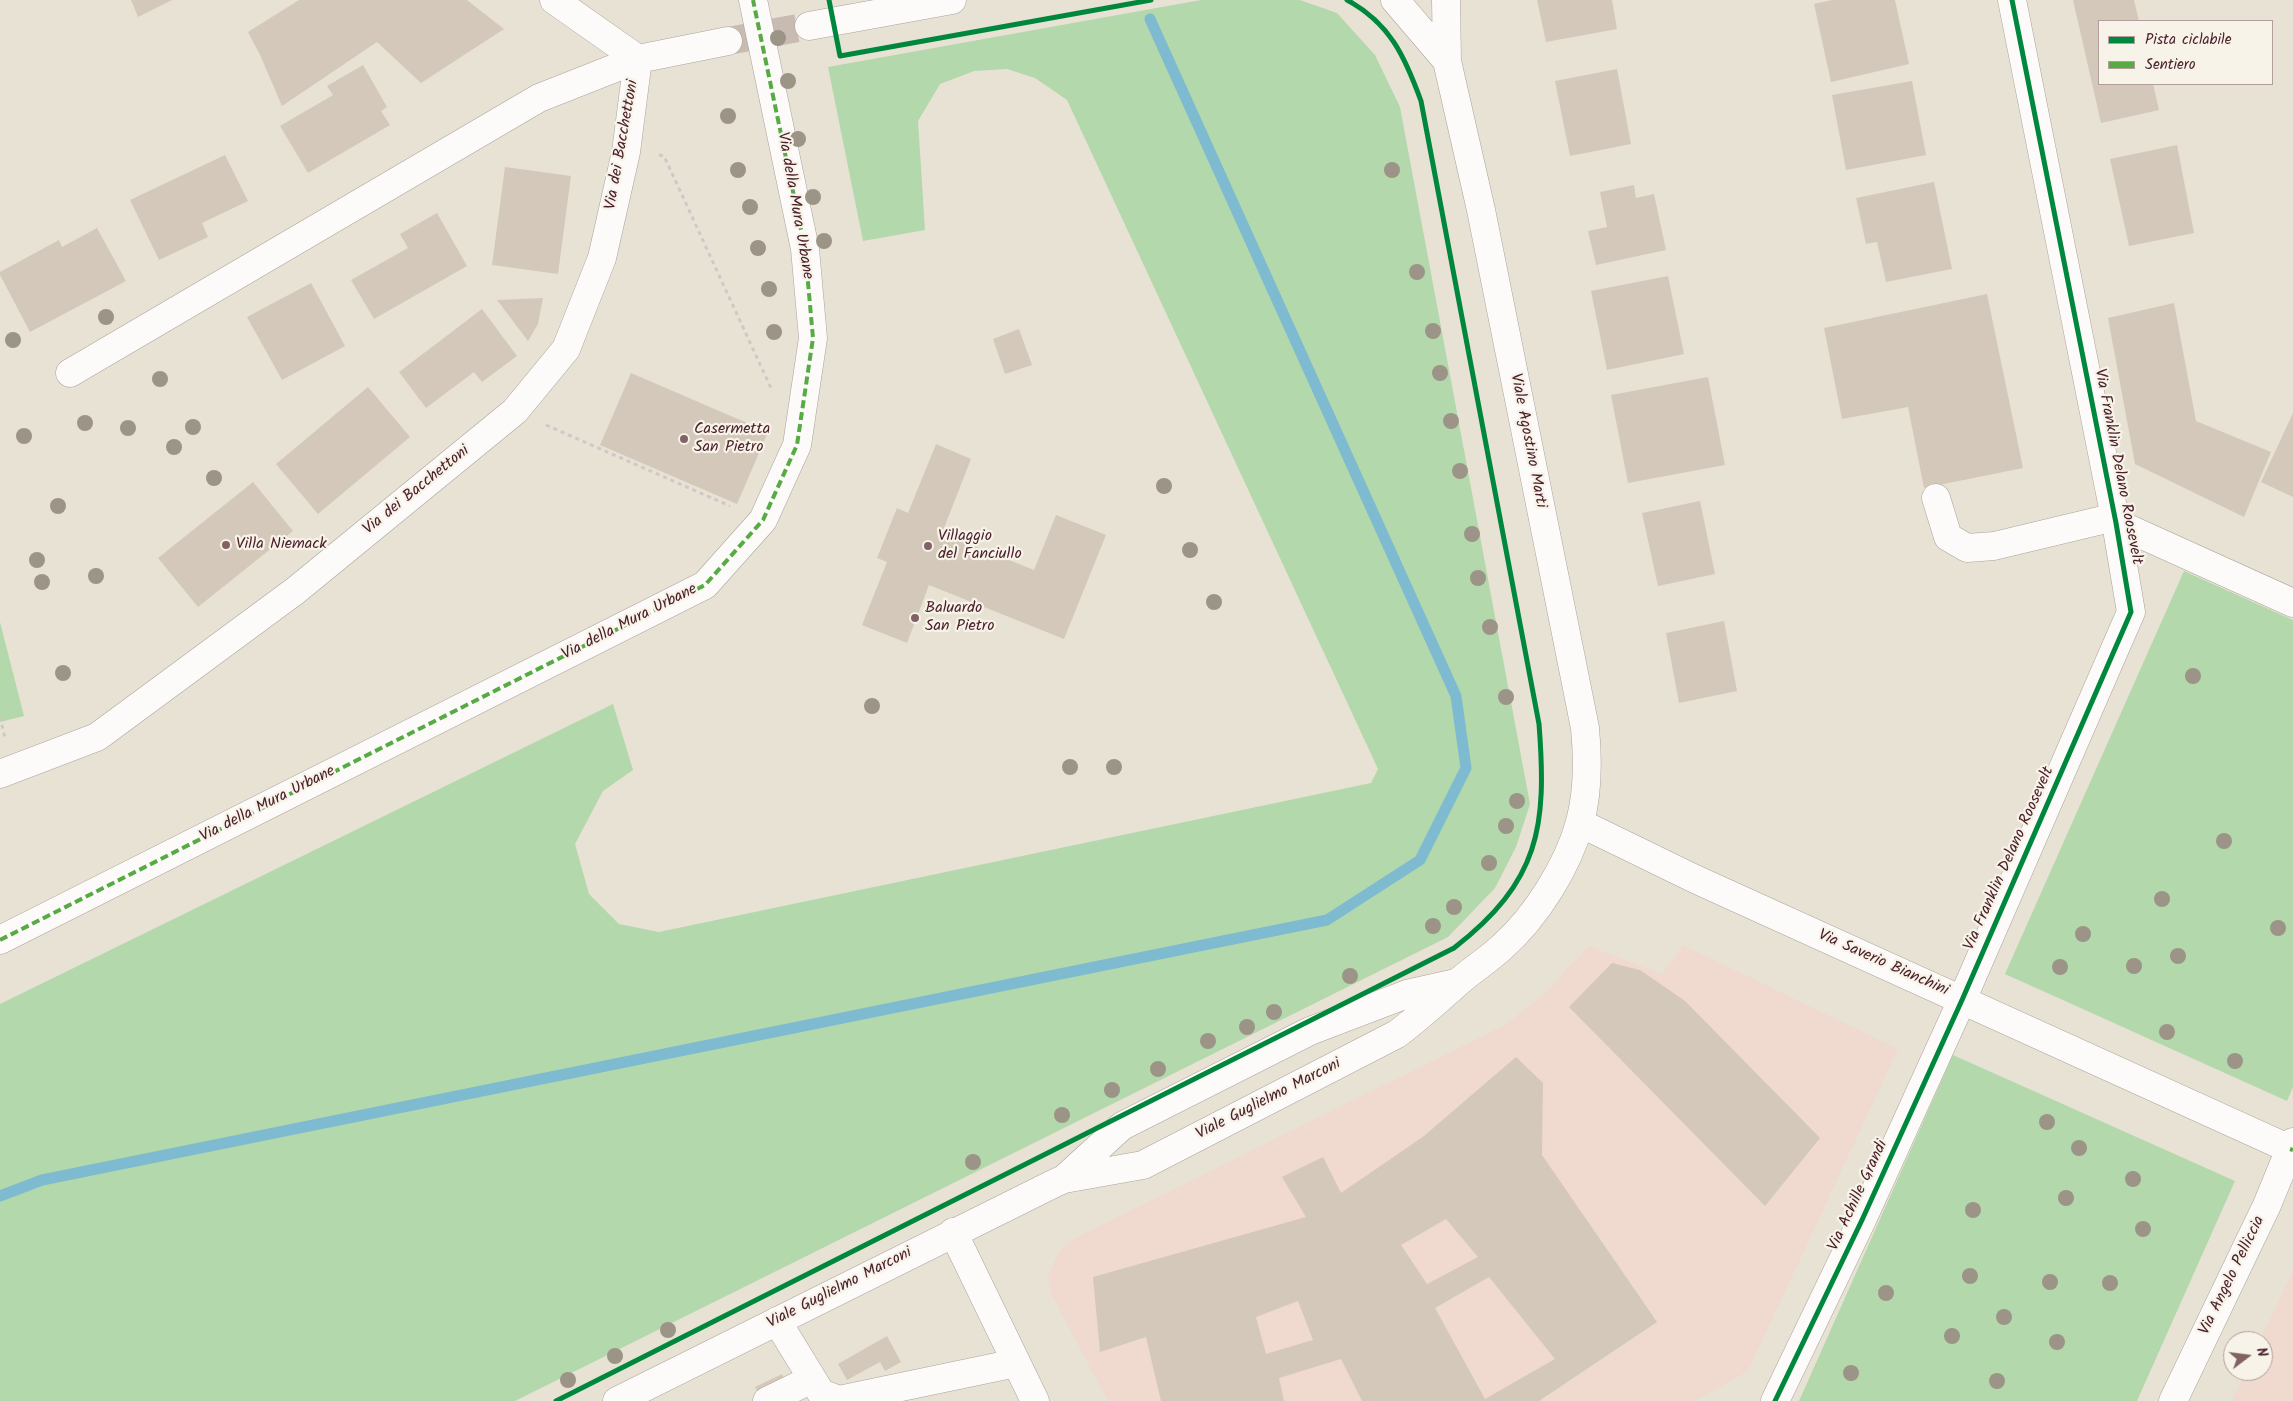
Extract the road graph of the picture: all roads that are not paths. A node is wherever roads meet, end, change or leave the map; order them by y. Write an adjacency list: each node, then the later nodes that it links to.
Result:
1 (554, 0): 9 (street)
2 (753, 0): 17 (street, Via della Mura Urbane)
3 (952, 0): 7 (street)
4 (1395, 0): 10 (street, Viale Agostino Marti)
5 (1446, 0): 10 (street, Viale Agostino Marti)
6 (2012, 0): 13 (street, Via Franklin Delano Roosevelt)
7 (809, 26)
8 (728, 41): 9 (street)
9 (638, 59): 11 (street); 15 (street, Via dei Bacchettoni)
10 (1447, 61): 16 (street, Viale Agostino Marti)
11 (70, 373)
12 (1936, 498): 13 (street)
13 (2115, 520): 14 (street); 19 (street, Via Franklin Delano Roosevelt)
14 (2293, 603)
15 (0, 774)
16 (1580, 822): 18 (street, Viale Guglielmo Marconi); 19 (street, Via Saverio Bianchini)
17 (0, 940)
18 (1456, 983): 21 (street, Viale Guglielmo Marconi); 21 (street, Viale Guglielmo Marconi)
19 (1962, 1000): 20 (street, Via Saverio Bianchini); 29 (street, Via Achille Grandi)
20 (2292, 1147): 30 (street, Via Angelo Pelliccia)
21 (1064, 1179): 22 (street, Viale Guglielmo Marconi)
22 (953, 1232): 23 (street, Viale Guglielmo Marconi); 24 (street)
23 (777, 1321): 25 (street); 26 (street, Viale Guglielmo Marconi)
24 (1016, 1363): 25 (street); 28 (street)
25 (812, 1379): 27 (street)
26 (623, 1400)
27 (767, 1401)
28 (1035, 1401)
29 (1775, 1401)
30 (2173, 1401)

